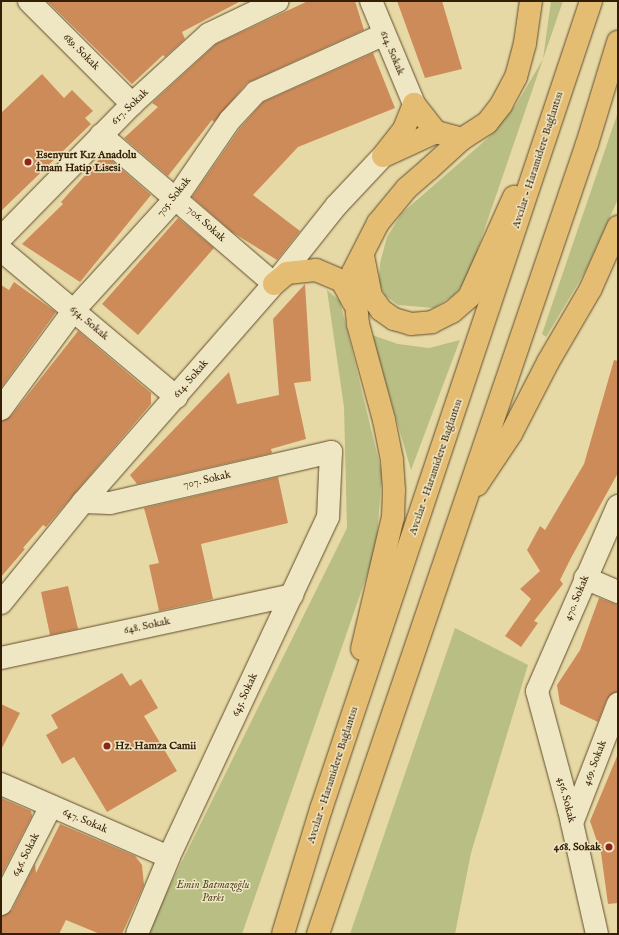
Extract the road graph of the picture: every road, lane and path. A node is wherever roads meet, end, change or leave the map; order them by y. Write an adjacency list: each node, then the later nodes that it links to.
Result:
1 (29, 1): 8 (street, 689. Sokak)
2 (278, 1): 8 (street, 617. Sokak)
3 (371, 1): 6 (street, 614. Sokak)
4 (532, 1): 12 (main road)
5 (591, 1): 14 (main road, Avcılar - Haramidere Bağlantısı)
6 (384, 35): 9 (street, 614. Sokak); 15 (street, 705. Sokak)
7 (618, 42): 27 (main road)
8 (132, 104): 11 (street, 617. Sokak)
9 (414, 104): 10 (main road); 13 (main road)
10 (436, 132): 12 (main road); 13 (main road)
11 (101, 135): 15 (street, 706. Sokak); 17 (street, 617. Sokak)
12 (462, 139): 18 (main road)
13 (383, 156): 20 (street, 614. Sokak)
14 (539, 158): 18 (main road); 35 (main road, Avcılar - Haramidere Bağlantısı)
15 (177, 197): 20 (street, 706. Sokak); 22 (street, 705. Sokak)
16 (618, 227): 27 (main road)
17 (1, 238)
18 (367, 239): 21 (main road)
19 (1, 250): 22 (street, 654. Sokak)
20 (274, 284): 21 (main road); 23 (street, 614. Sokak)
21 (355, 307): 35 (main road)
22 (74, 310): 23 (street, 654. Sokak); 24 (street, 705. Sokak)
23 (176, 397): 26 (street, 614. Sokak)
24 (1, 409)
25 (331, 452): 26 (street, 707. Sokak); 31 (street, 645. Sokak)
26 (83, 502): 32 (street, 614. Sokak)
27 (463, 504): 44 (main road)
28 (618, 506): 29 (street, 470. Sokak)
29 (585, 578): 30 (street); 34 (street, 470. Sokak)
30 (618, 592)
31 (292, 594): 33 (street, 648. Sokak); 40 (street, 645. Sokak)
32 (1, 603)
33 (1, 658)
34 (537, 691): 39 (street, 456. Sokak)
35 (360, 694): 43 (main road, Avcılar - Haramidere Bağlantısı)
36 (618, 704): 39 (street, 469. Sokak)
37 (1, 784): 38 (street, 647. Sokak)
38 (51, 806): 40 (street, 647. Sokak); 41 (street, 646. Sokak)
39 (572, 823): 45 (street, 456. Sokak)
40 (169, 857): 42 (street, 645. Sokak)
41 (1, 904)
42 (137, 934)
43 (283, 934)
44 (318, 934)
45 (598, 934)

